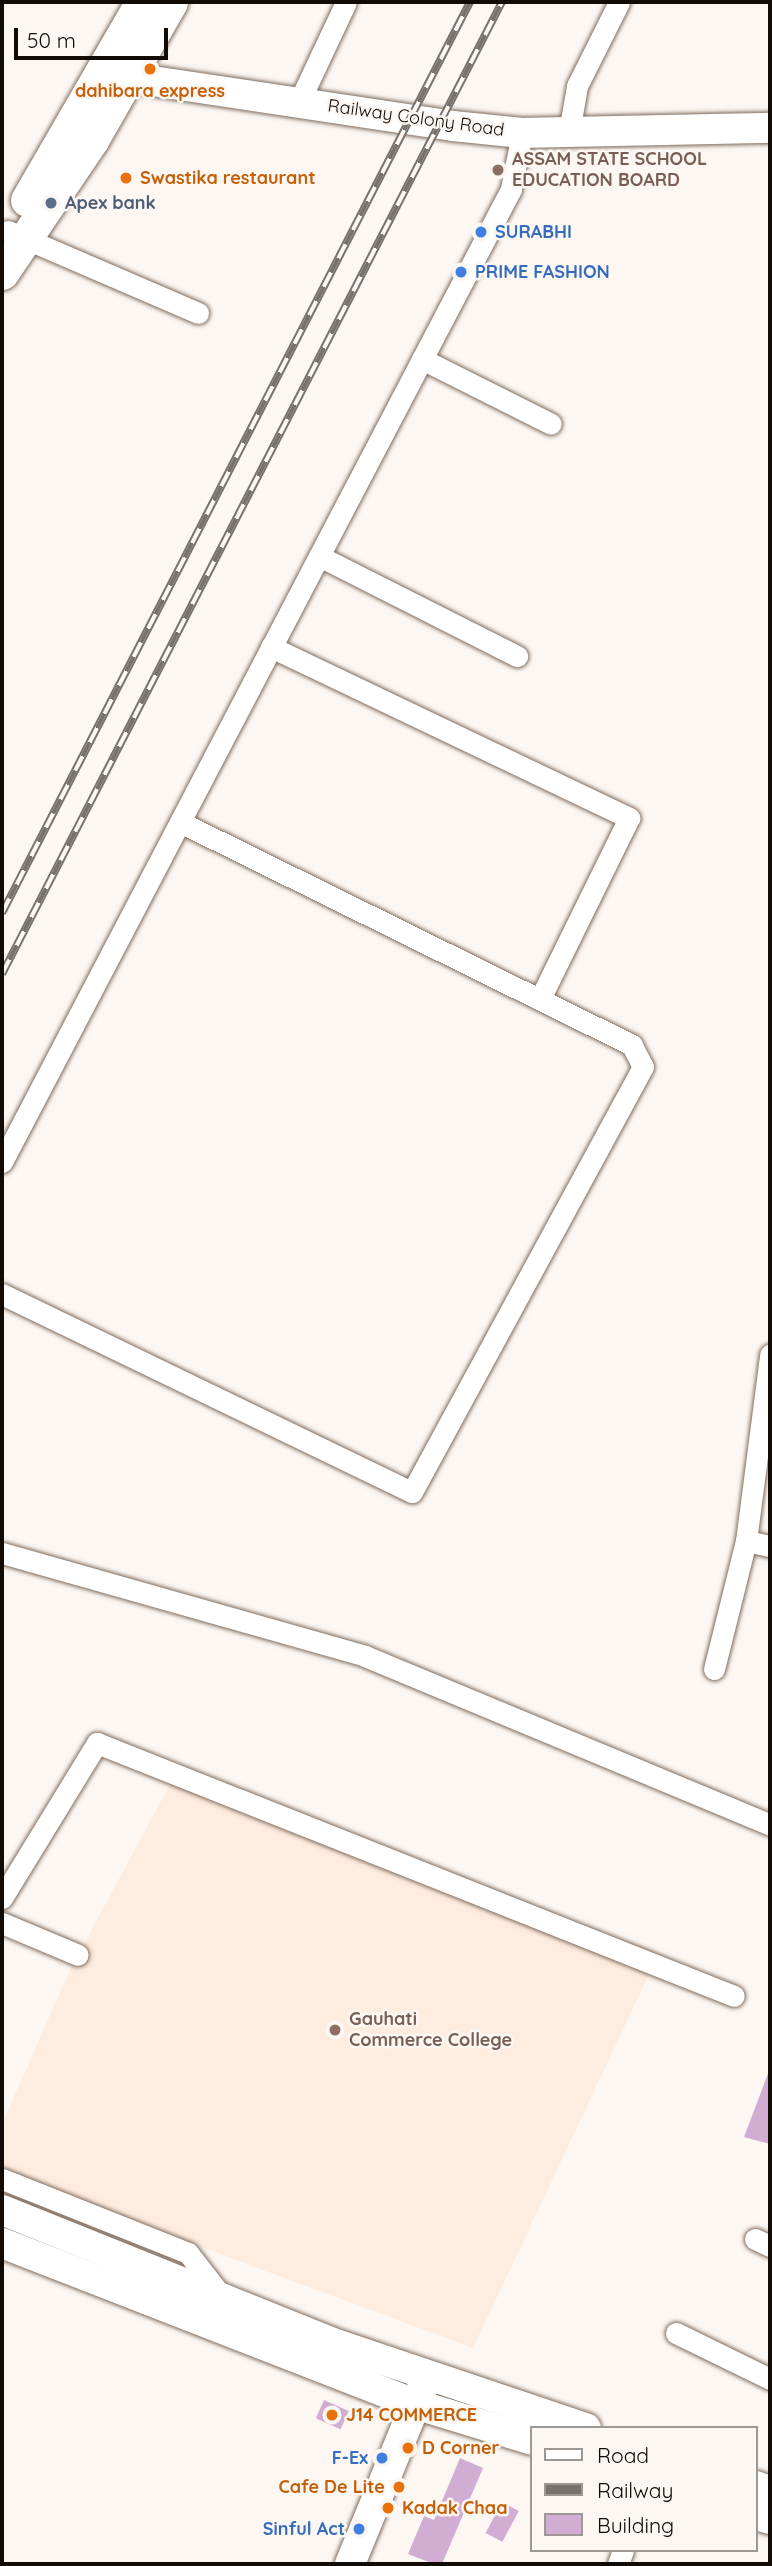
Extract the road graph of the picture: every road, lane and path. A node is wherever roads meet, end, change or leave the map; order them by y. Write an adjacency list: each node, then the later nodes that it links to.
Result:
1 (142, 2): 5 (main road)
2 (171, 2): 5 (main road)
3 (346, 2): 6 (street)
4 (619, 2): 8 (street)
5 (120, 69): 6 (main road, Railway Colony Road); 10 (main road)
6 (299, 102): 9 (main road, Railway Colony Road)
7 (770, 128): 8 (main road, Railway Colony Road)
8 (569, 132): 9 (main road, Railway Colony Road)
9 (522, 133): 13 (street)
10 (12, 236): 11 (main road); 12 (street)
11 (2, 273)
12 (198, 313)
13 (422, 359): 14 (street); 15 (street)
14 (551, 424)
15 (318, 556): 16 (street); 17 (street)
16 (271, 647): 18 (street); 19 (street)
17 (517, 656)
18 (180, 822): 19 (street); 20 (street)
19 (540, 999): 21 (street)
20 (2, 1162)
21 (2, 1294)
22 (770, 1355): 23 (street)
23 (746, 1541): 24 (street); 26 (street)
24 (770, 1546)
25 (2, 1553): 27 (street)
26 (714, 1669)
27 (770, 1825)
28 (2, 1898): 31 (street)
29 (2, 1923): 30 (street)
30 (78, 1955)
31 (734, 1996)
32 (2, 2179): 35 (street)
33 (2, 2210): 35 (main road)
34 (2, 2243): 35 (main road)
35 (220, 2315): 37 (main road)
36 (676, 2333): 39 (street)
37 (282, 2338): 38 (main road); 40 (main road)
38 (427, 2376): 40 (main road); 41 (main road)
39 (770, 2379)
40 (415, 2404): 42 (main road); 43 (main road)
41 (580, 2426)
42 (530, 2439)
43 (350, 2564)

